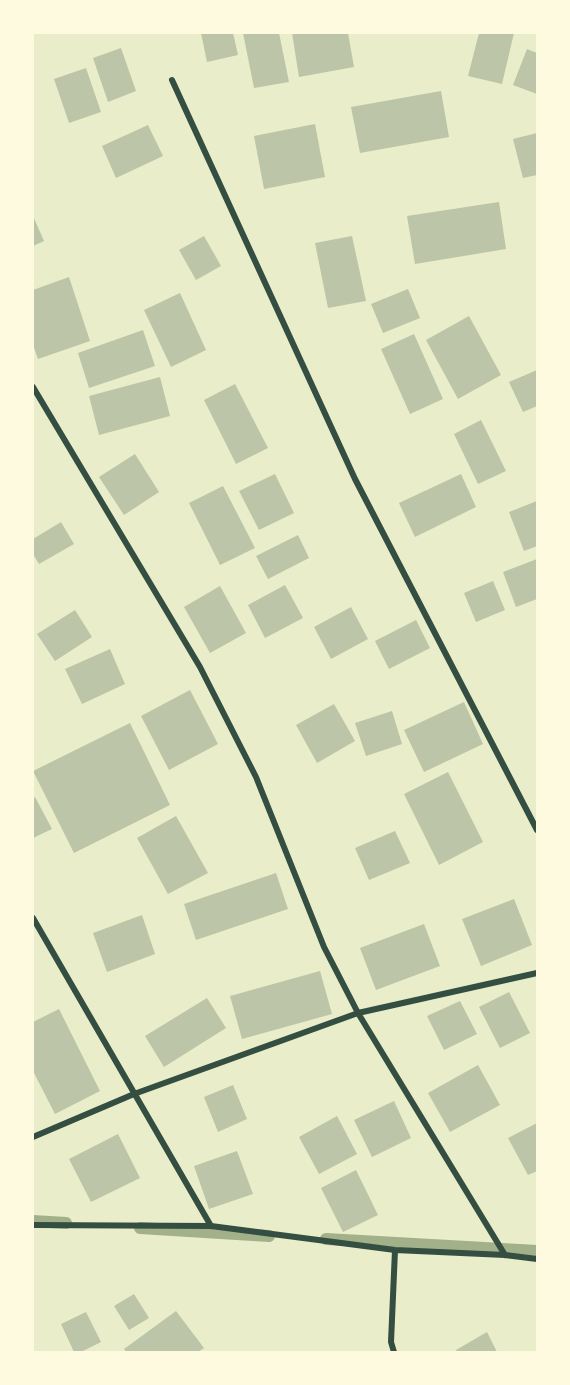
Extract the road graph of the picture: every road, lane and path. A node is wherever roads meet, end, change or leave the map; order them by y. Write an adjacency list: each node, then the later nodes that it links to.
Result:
1 (172, 80): 3 (street)
2 (33, 387): 6 (street)
3 (537, 830)
4 (33, 918): 7 (street)
5 (537, 973): 6 (street)
6 (358, 1013): 7 (street); 12 (street)
7 (134, 1094): 8 (street); 10 (street)
8 (33, 1137)
9 (33, 1225): 10 (street)
10 (211, 1226): 11 (street)
11 (395, 1250): 12 (street); 14 (street)
12 (505, 1255): 13 (street)
13 (537, 1259)
14 (393, 1352)

